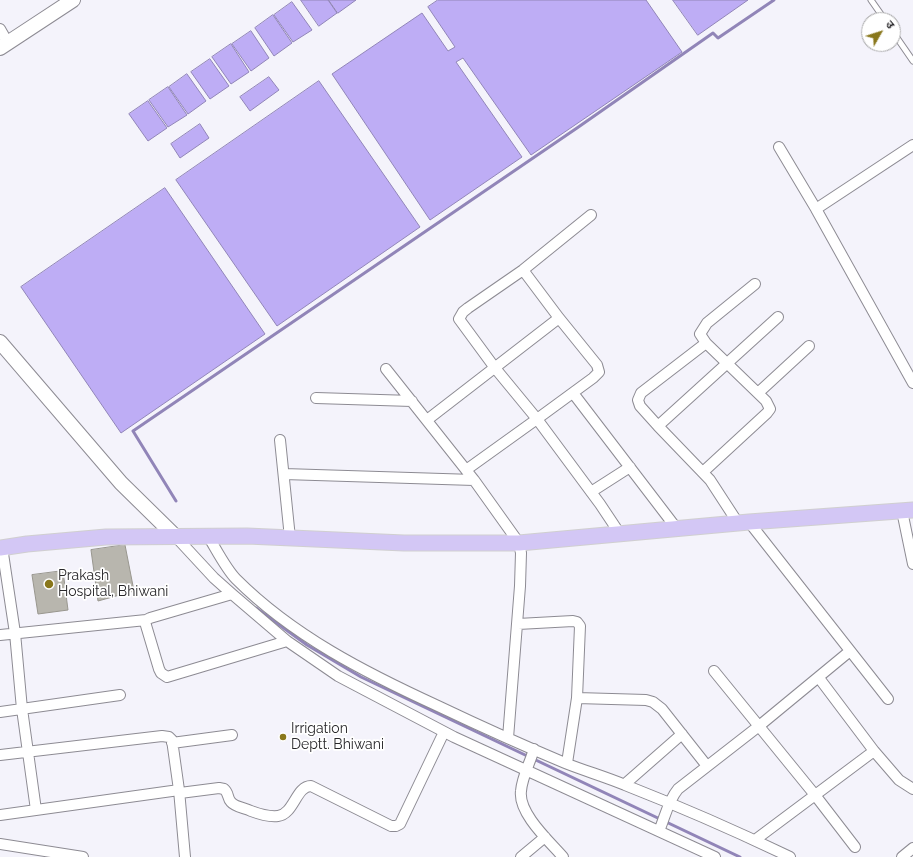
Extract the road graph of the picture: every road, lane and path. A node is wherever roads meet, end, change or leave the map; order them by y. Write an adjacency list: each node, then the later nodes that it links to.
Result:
1 (871, 0): 3 (lane)
2 (71, 1): 6 (street)
3 (879, 12)
4 (0, 29): 6 (street)
5 (901, 44): 7 (lane)
6 (4, 45)
7 (913, 61)
8 (913, 145): 10 (street)
9 (779, 147): 10 (street)
10 (816, 209): 22 (street)
11 (591, 215): 12 (street)
12 (523, 270): 15 (street); 20 (street)
13 (755, 284): 17 (street)
14 (778, 317): 19 (street)
15 (559, 318): 20 (street); 23 (street)
16 (0, 342): 42 (street)
17 (706, 343): 19 (street); 29 (street)
18 (809, 346): 24 (street)
19 (728, 363): 24 (street); 29 (street)
20 (495, 368): 27 (street); 28 (street)
21 (386, 369): 26 (street)
22 (913, 383)
23 (573, 393): 27 (street); 31 (street)
24 (758, 393): 33 (street)
25 (316, 398): 26 (street)
26 (412, 401): 28 (street)
27 (537, 419): 32 (street); 36 (street)
28 (427, 420): 32 (street)
29 (658, 426): 33 (street)
30 (280, 440): 34 (street)
31 (630, 467): 36 (street); 39 (street)
32 (466, 470): 35 (street)
33 (703, 472): 38 (street)
34 (284, 474): 35 (street); 43 (street)
35 (474, 480): 44 (street)
36 (591, 492): 40 (street)
37 (907, 510): 38 (main road); 46 (street)
38 (744, 523): 39 (main road); 53 (street)
39 (677, 529): 40 (main road)
40 (620, 534): 44 (main road)
41 (208, 536): 42 (main road); 43 (main road); 65 (street)
42 (176, 537): 45 (main road); 47 (street)
43 (290, 538): 44 (main road)
44 (519, 543): 49 (street)
45 (1, 547): 50 (street)
46 (913, 564)
47 (232, 594): 48 (street); 52 (street)
48 (146, 620): 50 (street); 52 (street)
49 (518, 624): 57 (street); 65 (street)
50 (16, 633): 51 (street); 59 (street)
51 (0, 635)
52 (287, 641): 62 (street)
53 (850, 651): 55 (street); 58 (street)
54 (714, 671): 61 (street)
55 (819, 678): 61 (street); 67 (street)
56 (120, 695): 59 (street)
57 (577, 698): 63 (street); 71 (street)
58 (888, 700)
59 (22, 709): 60 (street); 68 (street)
60 (0, 712)
61 (759, 726): 72 (street); 76 (street)
62 (444, 732): 70 (street); 75 (street)
63 (682, 734): 72 (street); 73 (street)
64 (232, 735): 66 (street)
65 (508, 738): 70 (street)
66 (172, 743): 68 (street); 75 (street)
67 (874, 751): 74 (street); 76 (street)
68 (28, 752): 69 (street); 78 (street)
69 (0, 755)
70 (531, 759): 71 (street); 80 (street); 81 (street)
71 (567, 763): 73 (street)
72 (707, 766): 77 (street)
73 (625, 784): 77 (street)
74 (913, 789)
75 (180, 791): 78 (street); 87 (street)
76 (815, 795): 82 (street); 84 (street)
77 (669, 804): 80 (street); 82 (street)
78 (36, 810): 79 (street)
79 (0, 815)
80 (662, 824): 90 (street)
81 (545, 837): 88 (street); 89 (street)
82 (755, 840): 91 (street)
83 (0, 844): 86 (street)
84 (855, 847)
85 (913, 848): 92 (street)
86 (83, 857)
87 (185, 857)
88 (521, 857)
89 (563, 857)
90 (715, 857)
91 (790, 857)
92 (902, 857)

